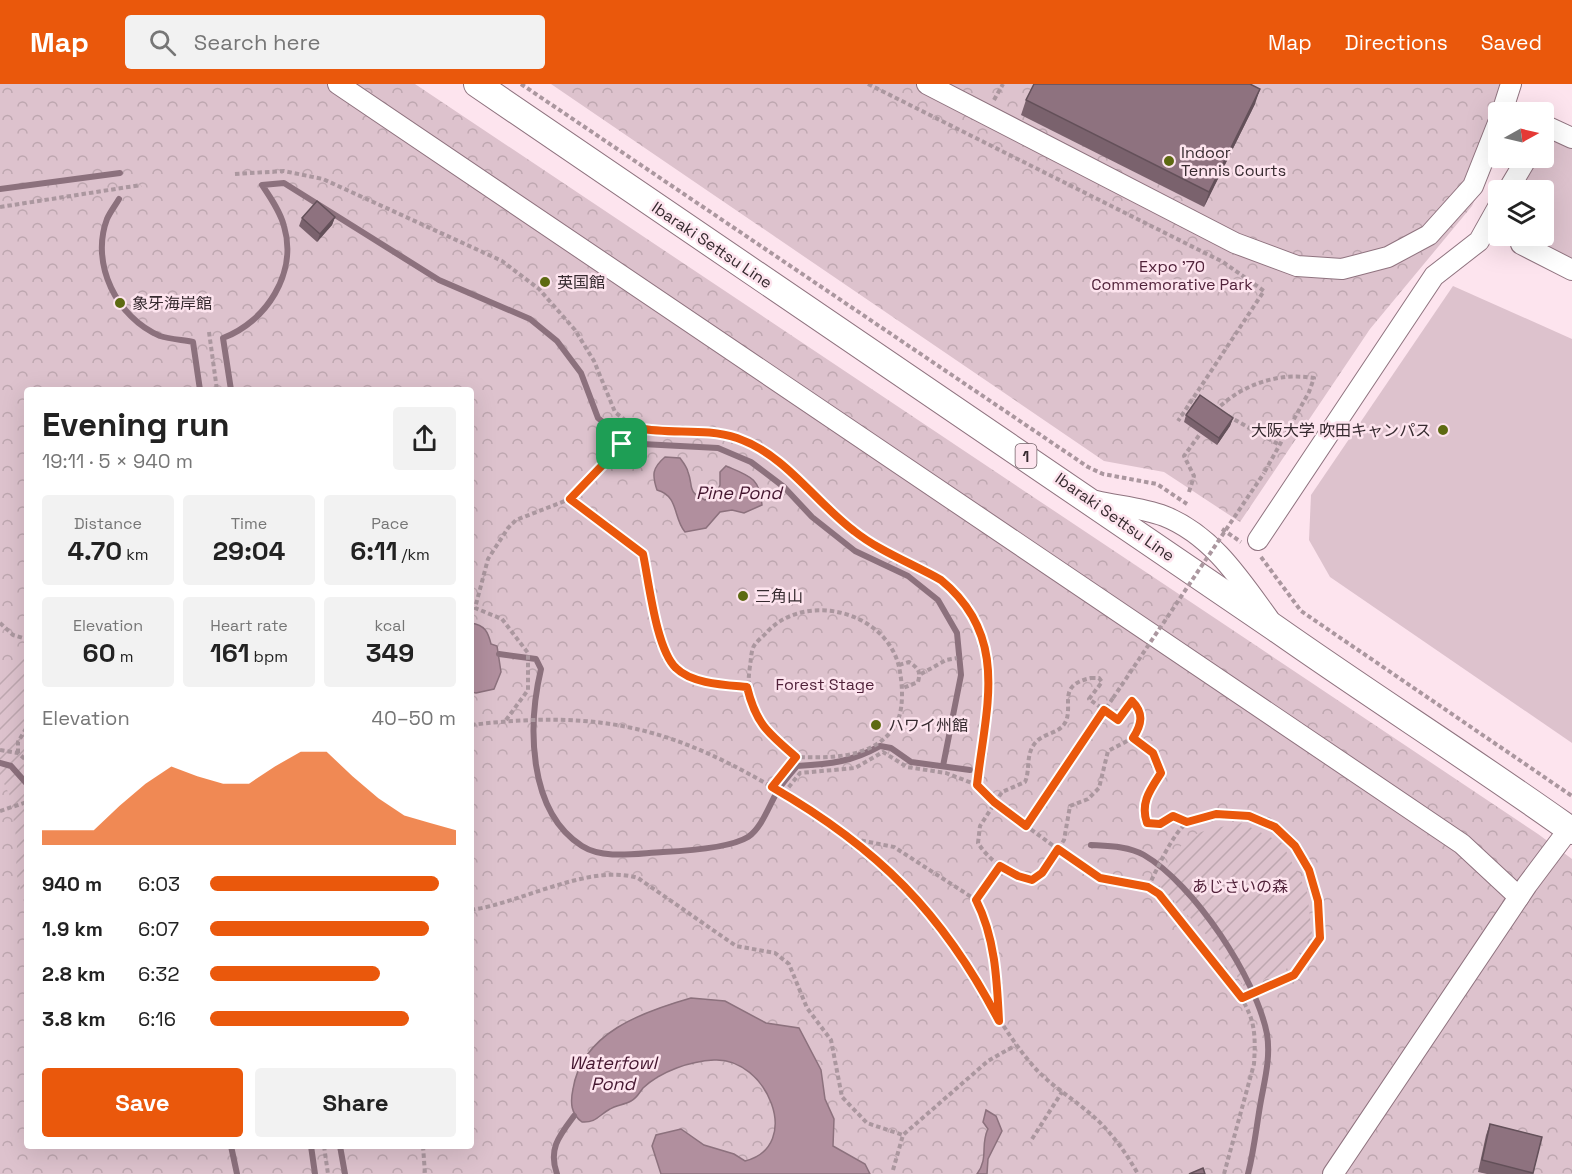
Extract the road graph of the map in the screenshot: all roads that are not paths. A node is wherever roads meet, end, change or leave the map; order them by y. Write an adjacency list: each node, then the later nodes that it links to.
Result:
1 (338, 84): 14 (lane)
2 (477, 84): 13 (main road, Ibaraki Settsu Line / 1)
3 (927, 84): 8 (lane)
4 (1511, 84): 5 (lane)
5 (1505, 102)
6 (1554, 130): 7 (lane)
7 (1572, 138)
8 (1488, 148)
9 (1488, 225): 12 (lane)
10 (1525, 246): 11 (lane)
11 (1572, 270)
12 (1253, 545)
13 (1570, 830): 14 (lane)
14 (1519, 897): 15 (lane)
15 (1333, 1174)

